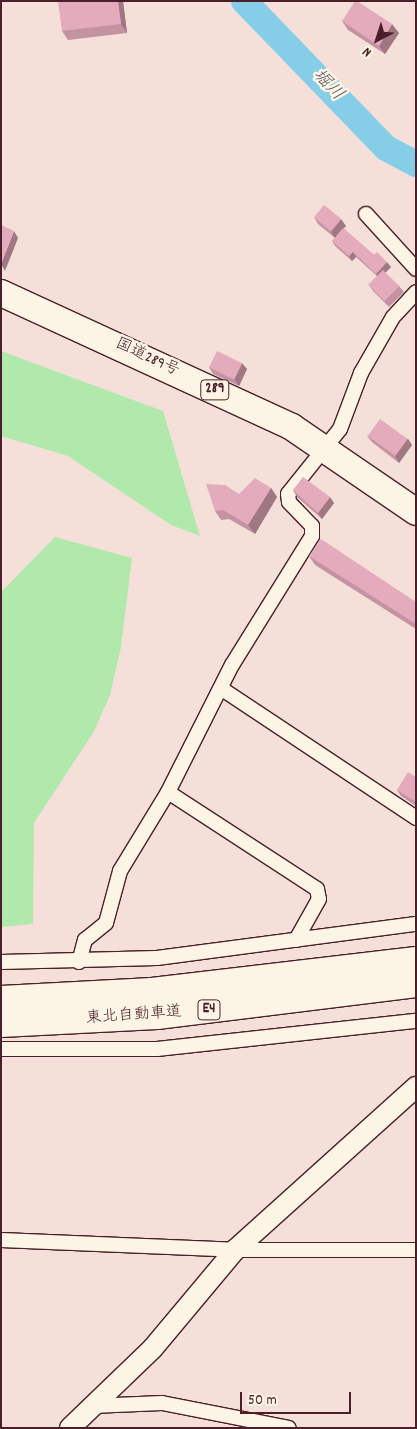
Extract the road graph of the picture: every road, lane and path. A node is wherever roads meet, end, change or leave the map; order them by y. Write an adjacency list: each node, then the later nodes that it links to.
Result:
1 (366, 214): 2 (street)
2 (416, 270)
3 (416, 292): 5 (street)
4 (1, 293): 5 (highway, 国道289号 / 289)
5 (327, 448): 6 (highway, 国道289号 / 289); 7 (street)
6 (416, 512)
7 (222, 689): 8 (street); 9 (street)
8 (168, 792): 11 (street); 14 (street)
9 (416, 818)
10 (416, 924): 11 (street)
11 (296, 940): 14 (street)
12 (416, 960): 16 (highway, 東北自動車道 / E4)
13 (1, 962): 14 (street)
14 (79, 962)
15 (416, 984): 18 (highway, 東北自動車道 / E4)
16 (1, 998)
17 (416, 1021): 19 (street)
18 (1, 1024)
19 (1, 1049)
20 (416, 1087): 22 (street)
21 (1, 1240): 22 (street)
22 (235, 1250): 23 (street); 24 (street)
23 (416, 1250)
24 (92, 1406): 25 (street); 26 (street)
25 (70, 1428)
26 (289, 1428)

